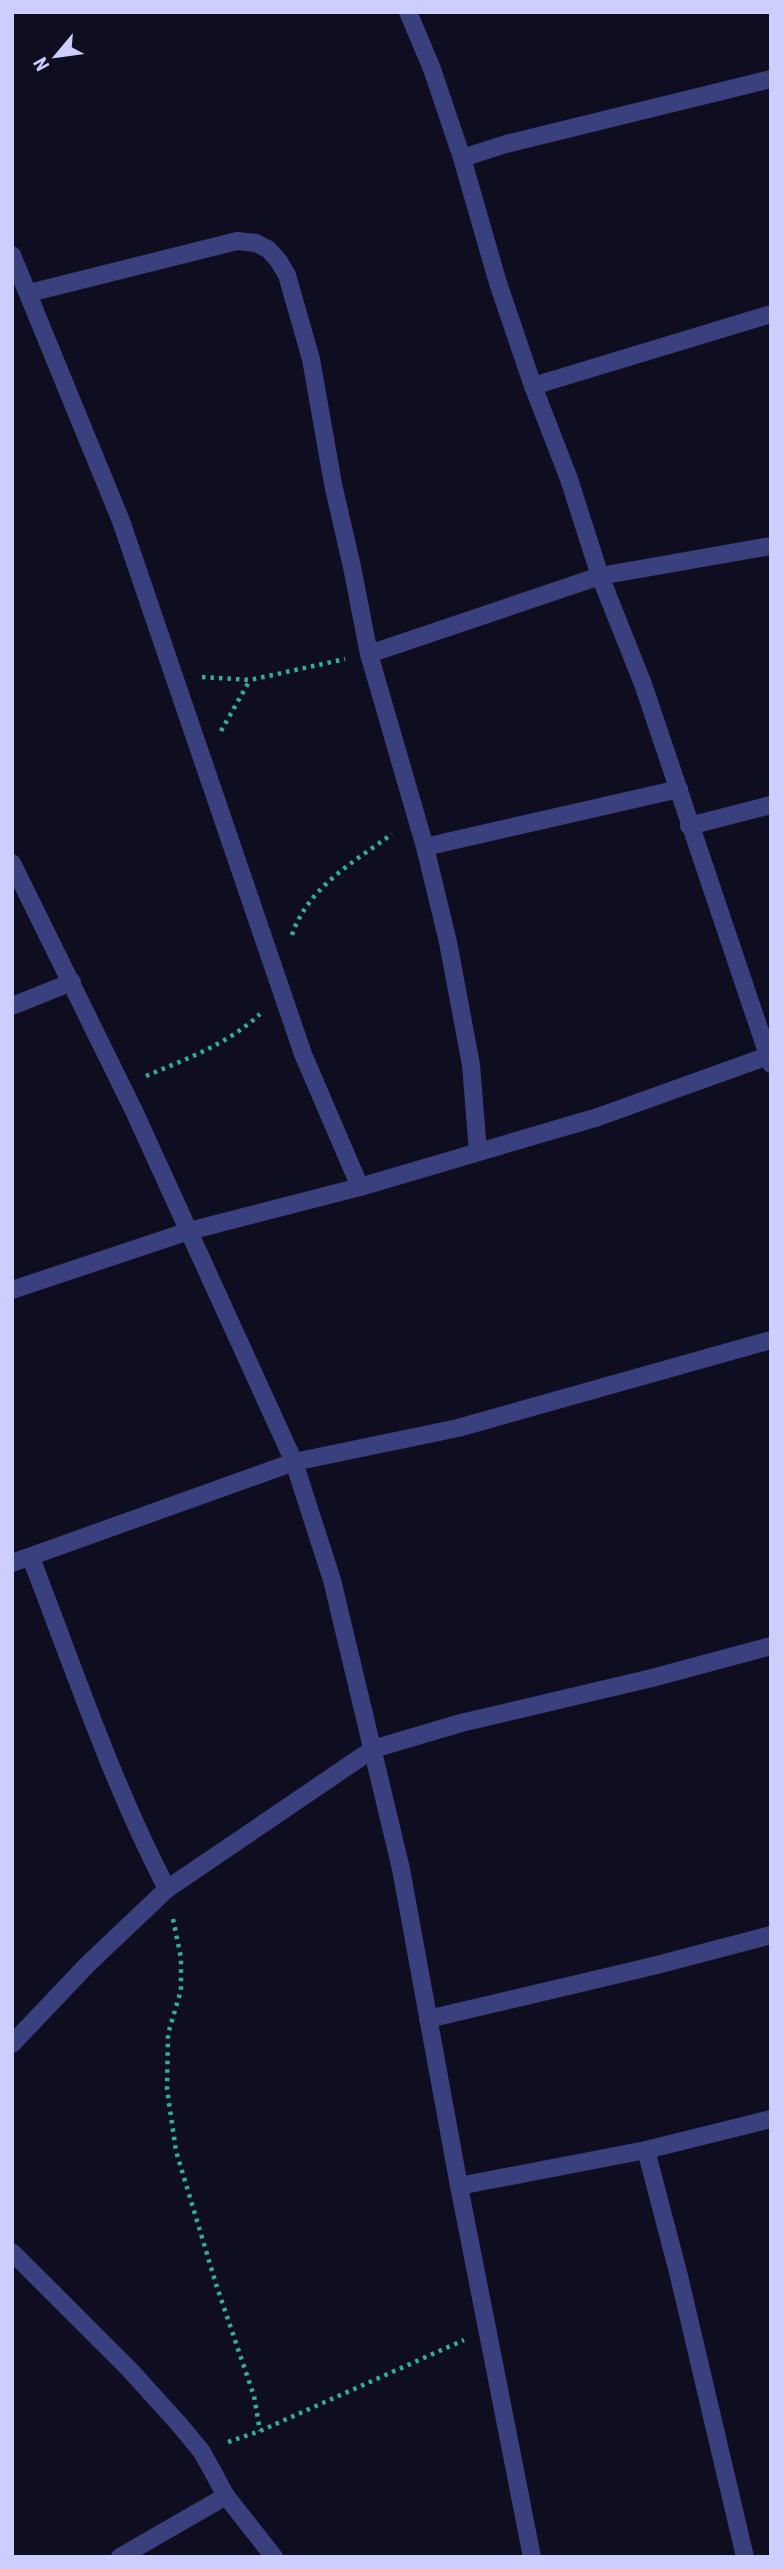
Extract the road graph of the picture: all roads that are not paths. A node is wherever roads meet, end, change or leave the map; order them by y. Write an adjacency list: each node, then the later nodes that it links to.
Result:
1 (408, 12): 3 (street)
2 (771, 79): 3 (street)
3 (462, 158): 7 (street)
4 (12, 255): 5 (street)
5 (30, 293): 10 (street); 20 (street)
6 (771, 314): 7 (street)
7 (533, 386): 9 (street)
8 (771, 546): 9 (street)
9 (600, 576): 10 (street); 11 (street)
10 (369, 654): 14 (street)
11 (679, 789): 13 (street); 14 (street)
12 (771, 805): 13 (street)
13 (689, 826): 18 (street)
14 (425, 847): 19 (street)
15 (12, 863): 16 (street)
16 (72, 982): 17 (street); 21 (street)
17 (12, 1006)
18 (769, 1060): 19 (street)
19 (478, 1151): 20 (street)
20 (360, 1187): 21 (street)
21 (189, 1230): 22 (street); 24 (street)
22 (12, 1290)
23 (771, 1340): 24 (street)
24 (293, 1462): 25 (street); 28 (street)
25 (31, 1558): 26 (street); 29 (street)
26 (12, 1563)
27 (771, 1646): 28 (street)
28 (373, 1749): 29 (street); 31 (street)
29 (167, 1889): 32 (street)
30 (771, 1935): 31 (street)
31 (428, 2019): 35 (street)
32 (12, 2044)
33 (771, 2119): 34 (street)
34 (646, 2150): 35 (street); 41 (street)
35 (459, 2186): 40 (street)
36 (12, 2252): 37 (street)
37 (226, 2496): 38 (street); 39 (street)
38 (120, 2557)
39 (274, 2557)
40 (532, 2557)
41 (745, 2557)

